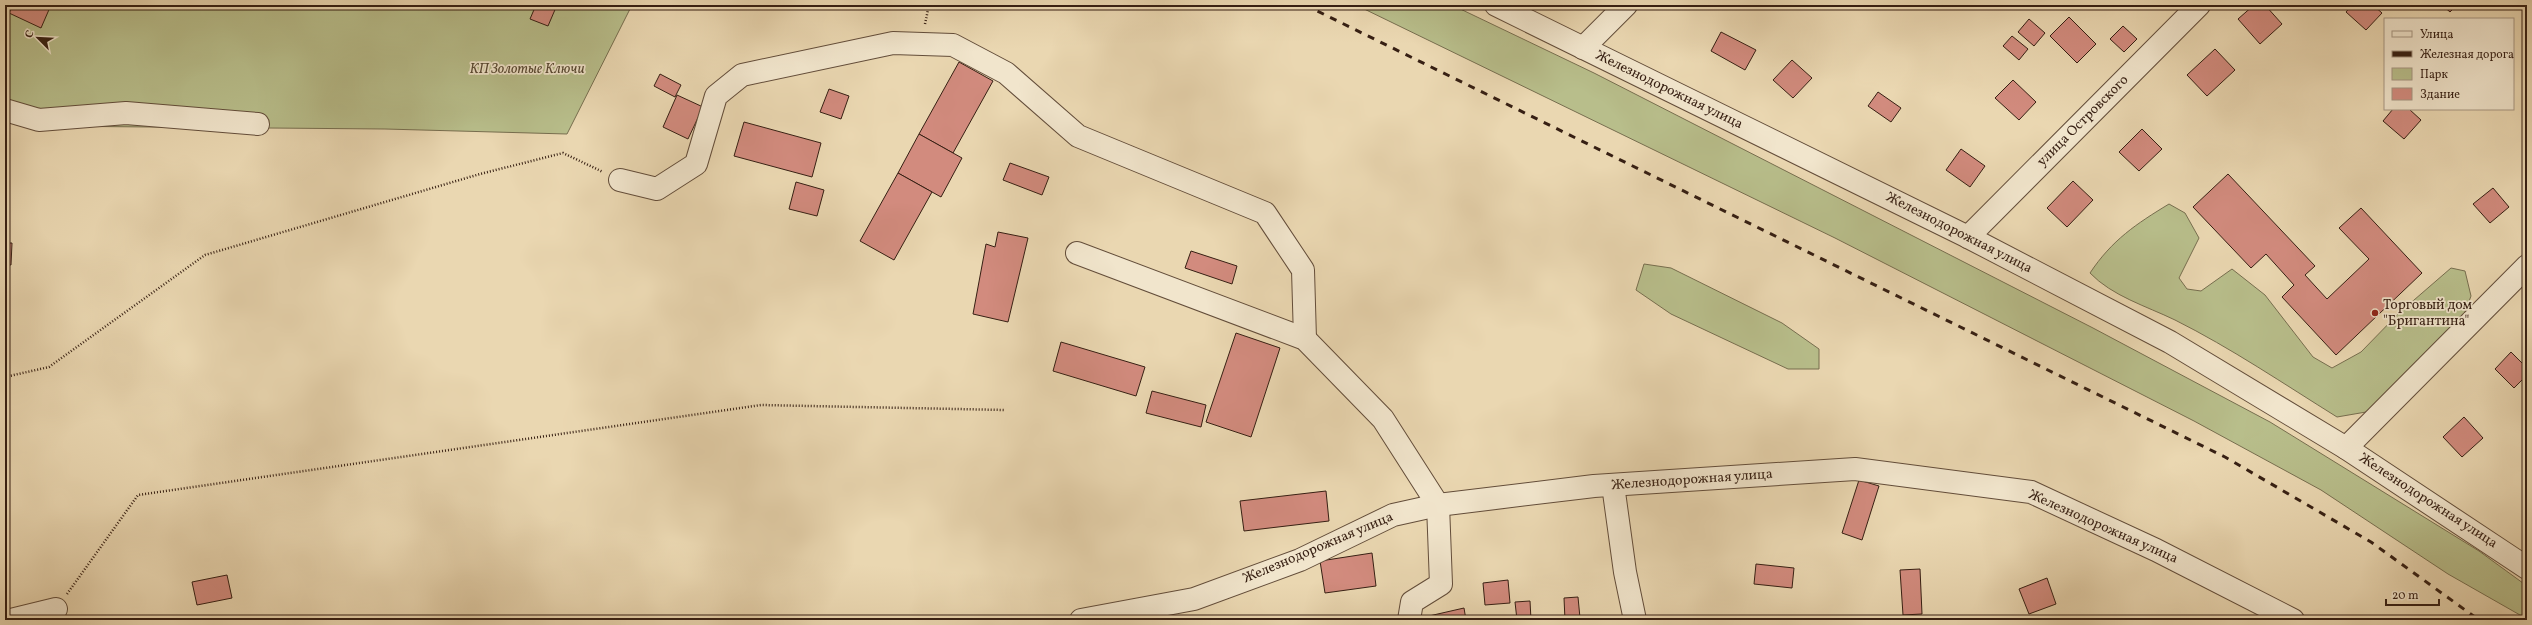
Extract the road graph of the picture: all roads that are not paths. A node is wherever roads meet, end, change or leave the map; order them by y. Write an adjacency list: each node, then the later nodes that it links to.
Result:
1 (1496, 5): 4 (street, Железнодорожная улица)
2 (1626, 5): 4 (street)
3 (2199, 5): 8 (street, улица Островского)
4 (1583, 48): 8 (street, Железнодорожная улица)
5 (5, 110): 6 (street)
6 (258, 124)
7 (620, 180): 11 (street)
8 (1968, 237): 12 (street, Железнодорожная улица)
9 (1077, 253): 11 (street)
10 (2527, 266): 12 (street)
11 (1305, 339): 14 (street)
12 (2346, 448): 15 (street, Железнодорожная улица)
13 (1613, 485): 14 (street, Железнодорожная улица); 20 (street); 21 (street, Железнодорожная улица)
14 (1438, 505): 18 (street, Железнодорожная улица); 19 (street)
15 (2527, 568)
16 (56, 609): 17 (street)
17 (11, 620)
18 (1082, 620)
19 (1408, 620)
20 (1635, 620)
21 (2293, 620)

